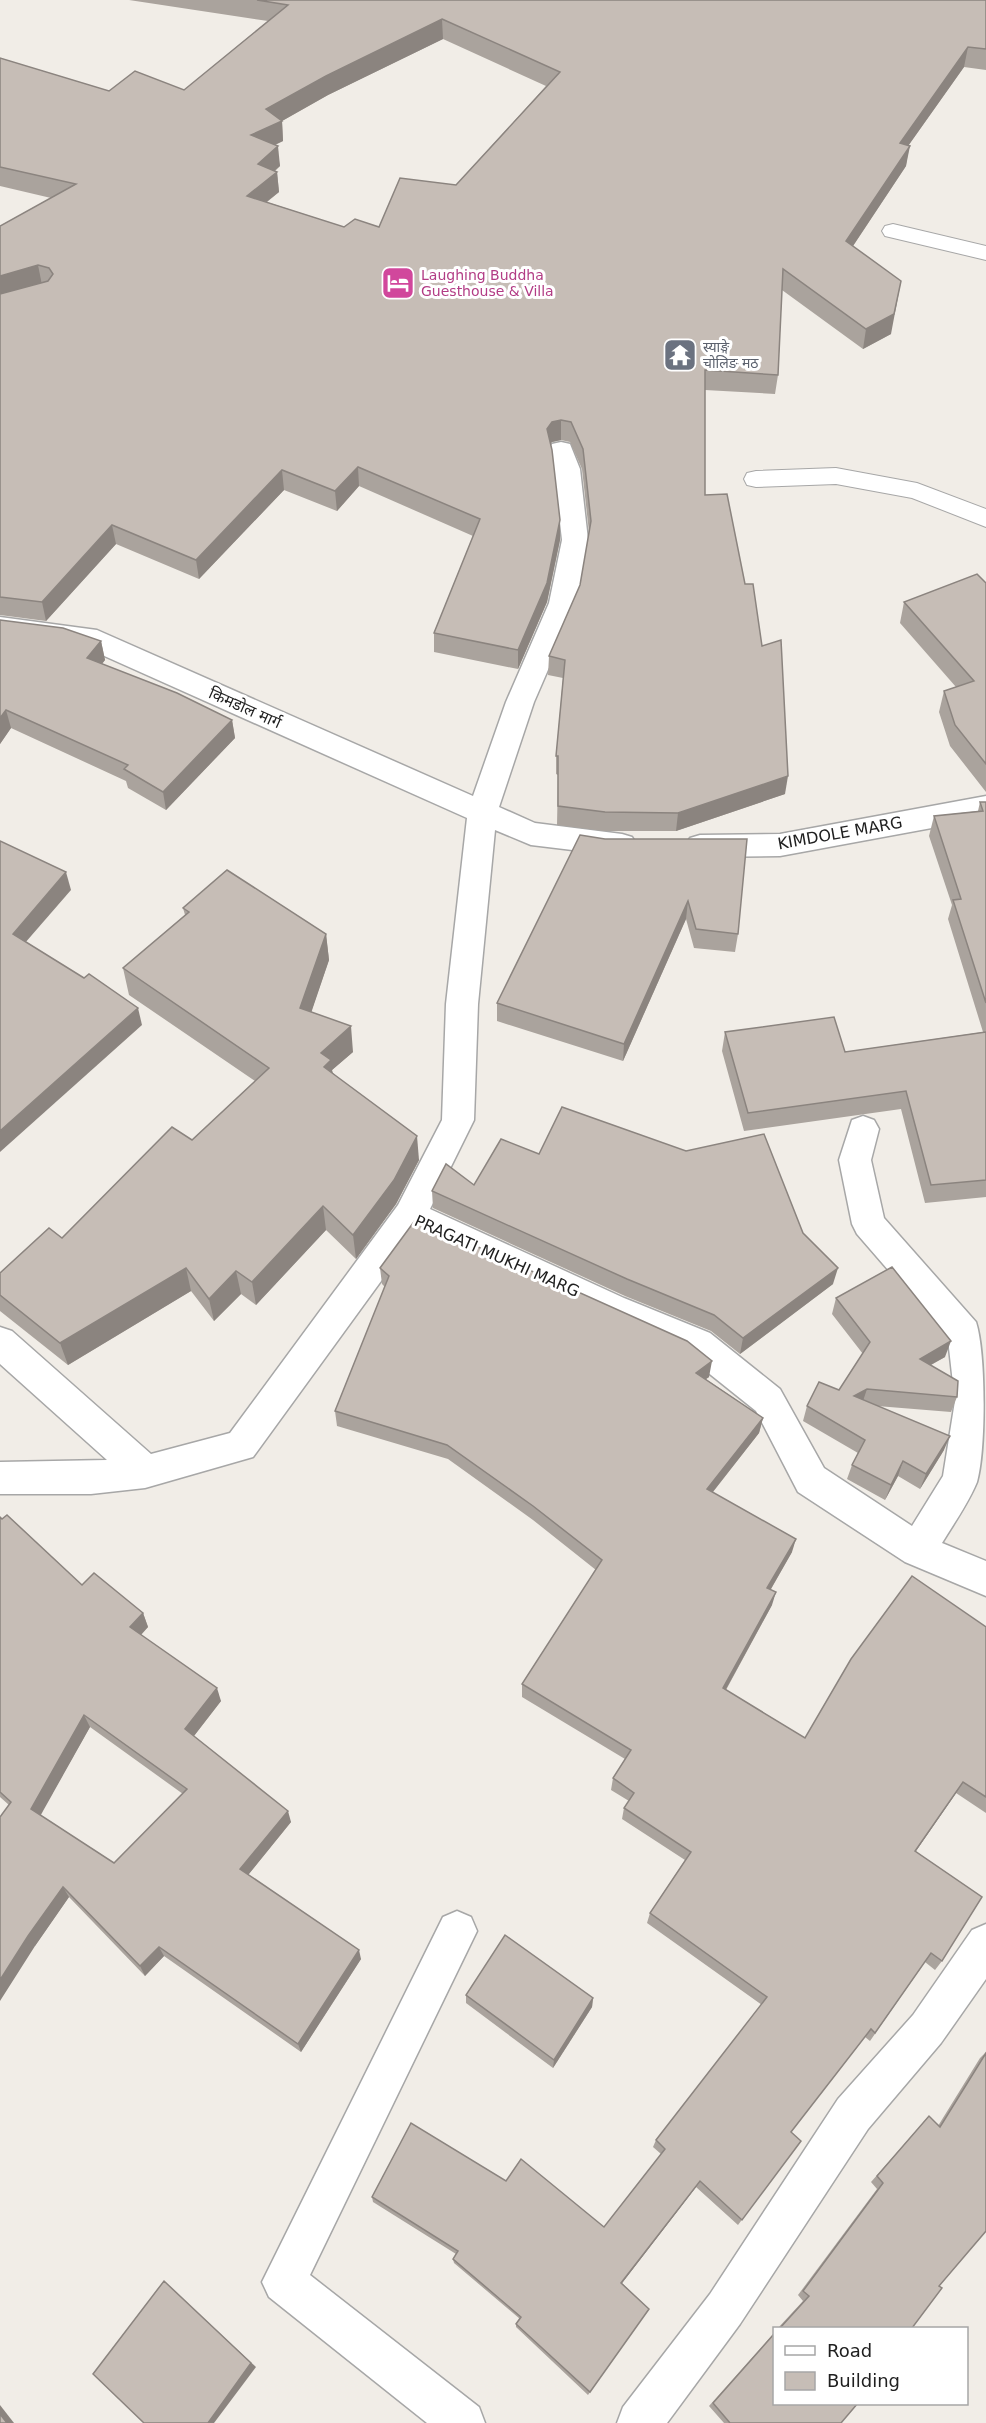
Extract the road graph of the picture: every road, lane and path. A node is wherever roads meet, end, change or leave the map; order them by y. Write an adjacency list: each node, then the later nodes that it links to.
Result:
1 (893, 231): 2 (lane)
2 (986, 253)
3 (561, 450): 8 (street)
4 (756, 479): 5 (lane)
5 (986, 518)
6 (0, 627): 8 (street, किमडोल मार्ग)
7 (986, 807): 8 (street, KIMDOLE MARG)
8 (482, 813): 10 (street)
9 (863, 1129): 14 (street)
10 (410, 1215): 12 (street, PRAGATI MUKHI MARG); 14 (street, PRAGATI MUKHI MARG)
11 (0, 1341): 12 (street)
12 (145, 1472): 13 (street, PRAGATI MUKHI MARG)
13 (0, 1478)
14 (918, 1550): 15 (street, PRAGATI MUKHI MARG)
15 (986, 1579)
16 (457, 1931): 18 (street)
17 (986, 1944): 19 (street)
18 (463, 2423)
19 (639, 2423)

